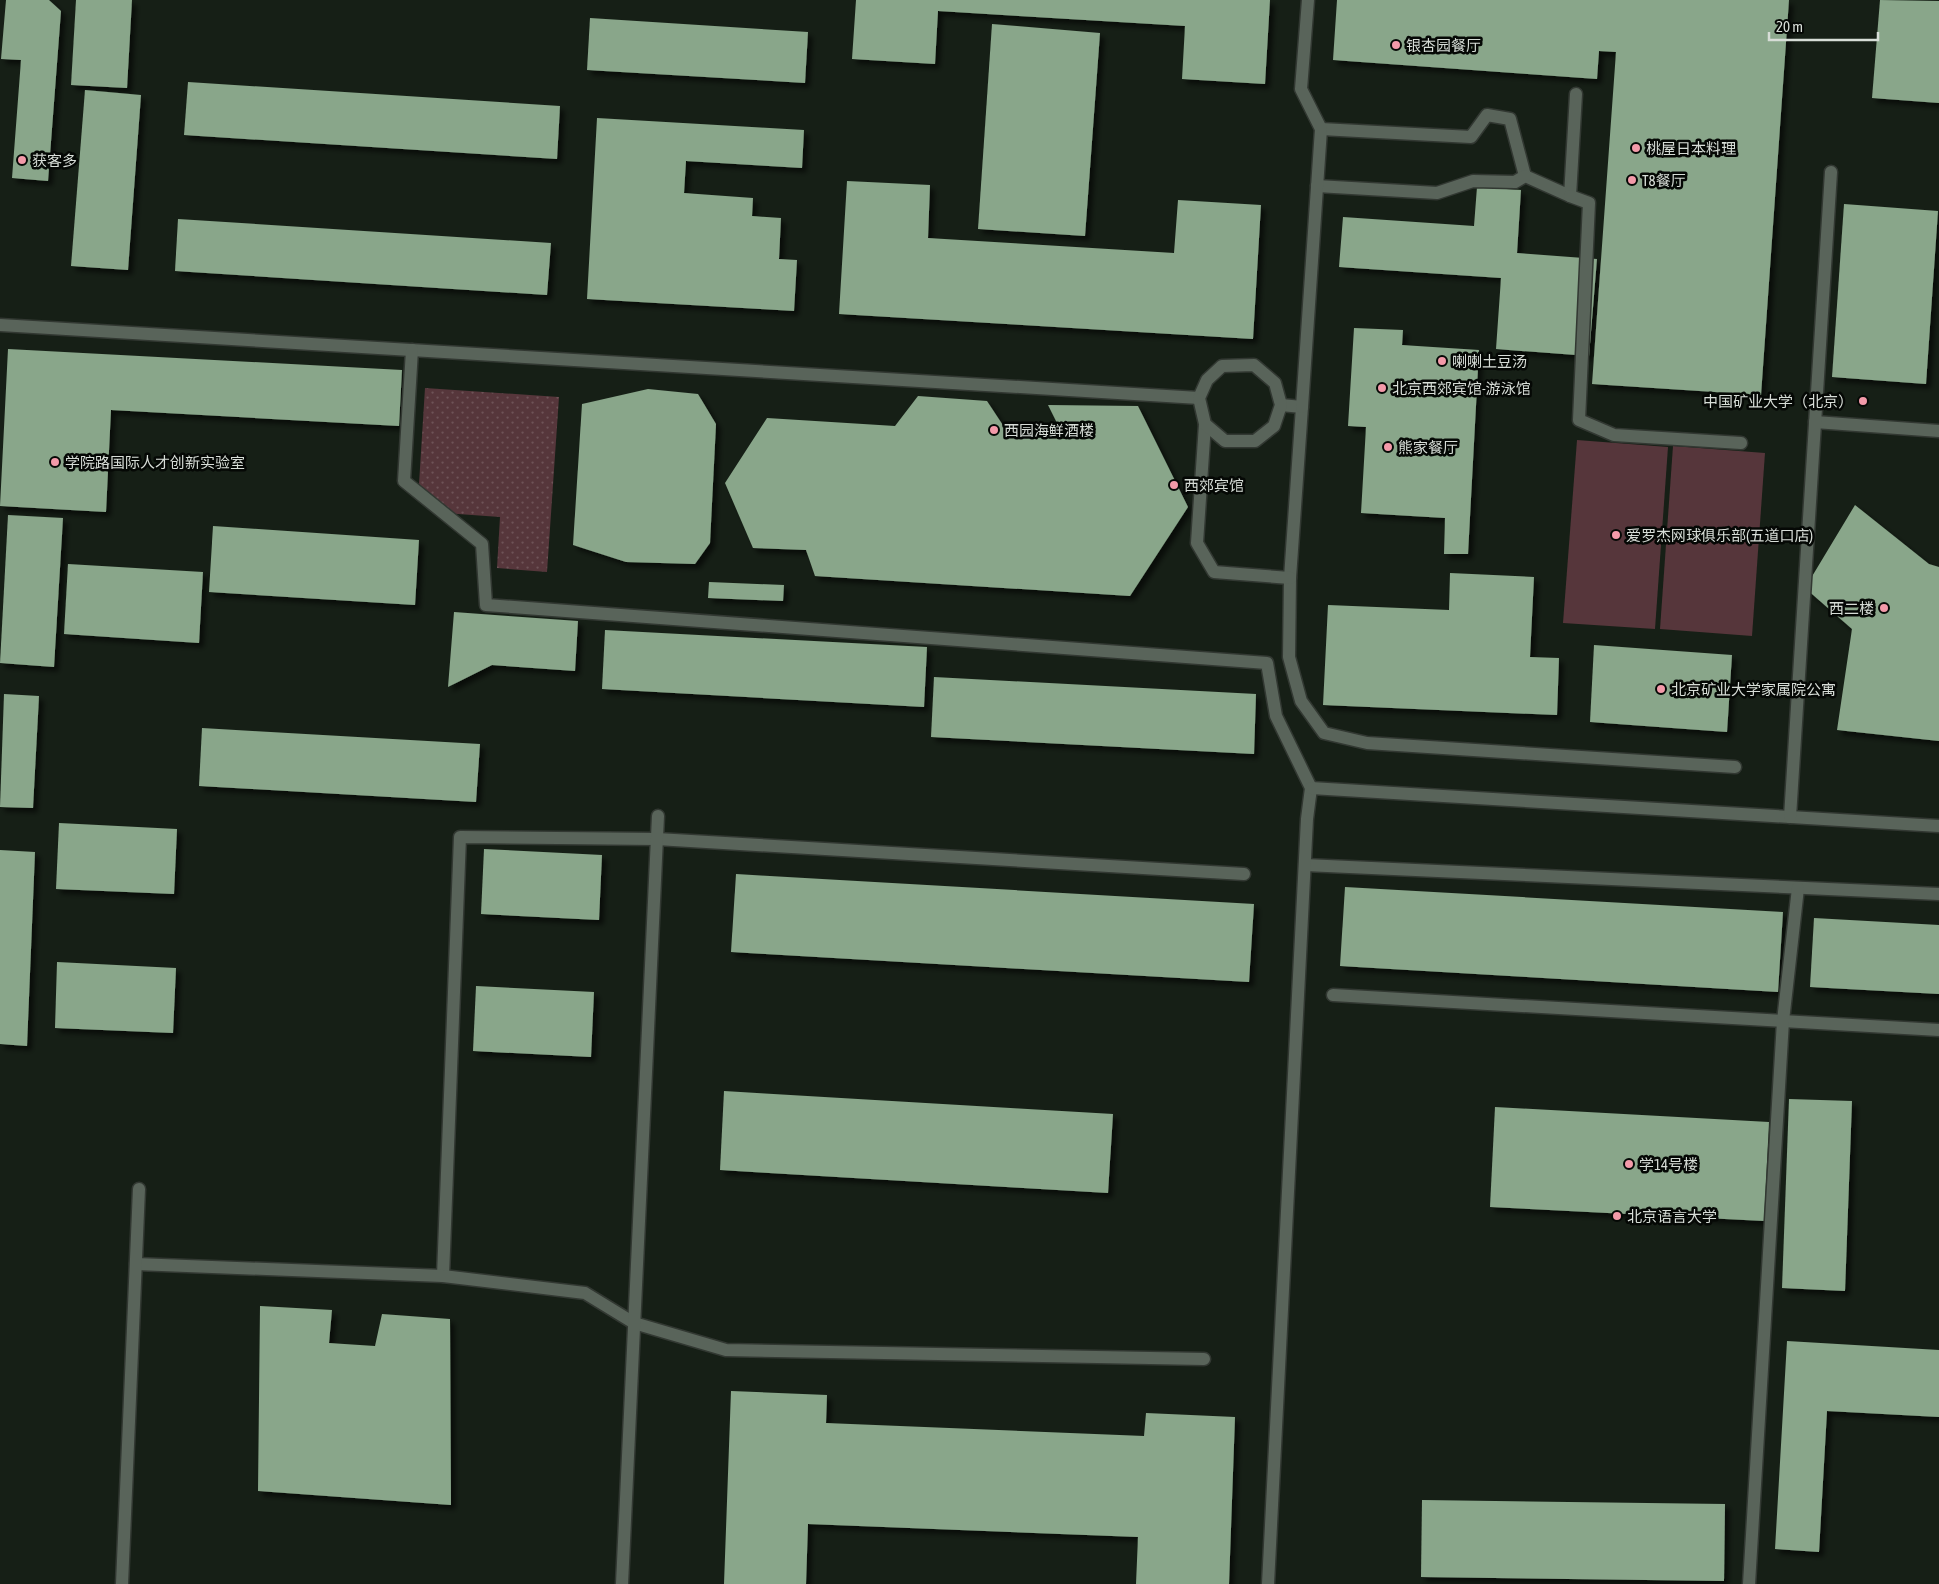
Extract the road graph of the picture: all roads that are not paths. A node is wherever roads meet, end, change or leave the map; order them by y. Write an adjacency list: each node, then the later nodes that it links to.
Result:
1 (1308, 0): 3 (street)
2 (1576, 94): 7 (street)
3 (1321, 129): 5 (street); 6 (street)
4 (1831, 172): 13 (street)
5 (1525, 176): 6 (street); 7 (street)
6 (1317, 186): 12 (street)
7 (1570, 196): 16 (street)
8 (0, 325): 9 (street)
9 (412, 350): 10 (street); 19 (street)
10 (1200, 398): 11 (street); 14 (street)
11 (1281, 406): 12 (street); 14 (street)
12 (1302, 407): 17 (street)
13 (1815, 422): 15 (street); 21 (street)
14 (1205, 424): 17 (street)
15 (1939, 431)
16 (1741, 443)
17 (1290, 578): 18 (street)
18 (1735, 767)
19 (1311, 788): 21 (street); 24 (street)
20 (658, 816): 23 (street)
21 (1790, 817): 22 (street)
22 (1939, 826)
23 (657, 839): 25 (street); 33 (street); 34 (street)
24 (1305, 865): 26 (street); 38 (street)
25 (1244, 874)
26 (1798, 888): 27 (street); 29 (street)
27 (1939, 894)
28 (1333, 995): 29 (street)
29 (1783, 1021): 30 (street); 39 (street)
30 (1939, 1030)
31 (139, 1189): 32 (street)
32 (136, 1264): 33 (street); 36 (street)
33 (443, 1276): 34 (street)
34 (634, 1323): 35 (street); 37 (street)
35 (1204, 1359)
36 (122, 1584)
37 (622, 1584)
38 (1268, 1584)
39 (1749, 1584)

